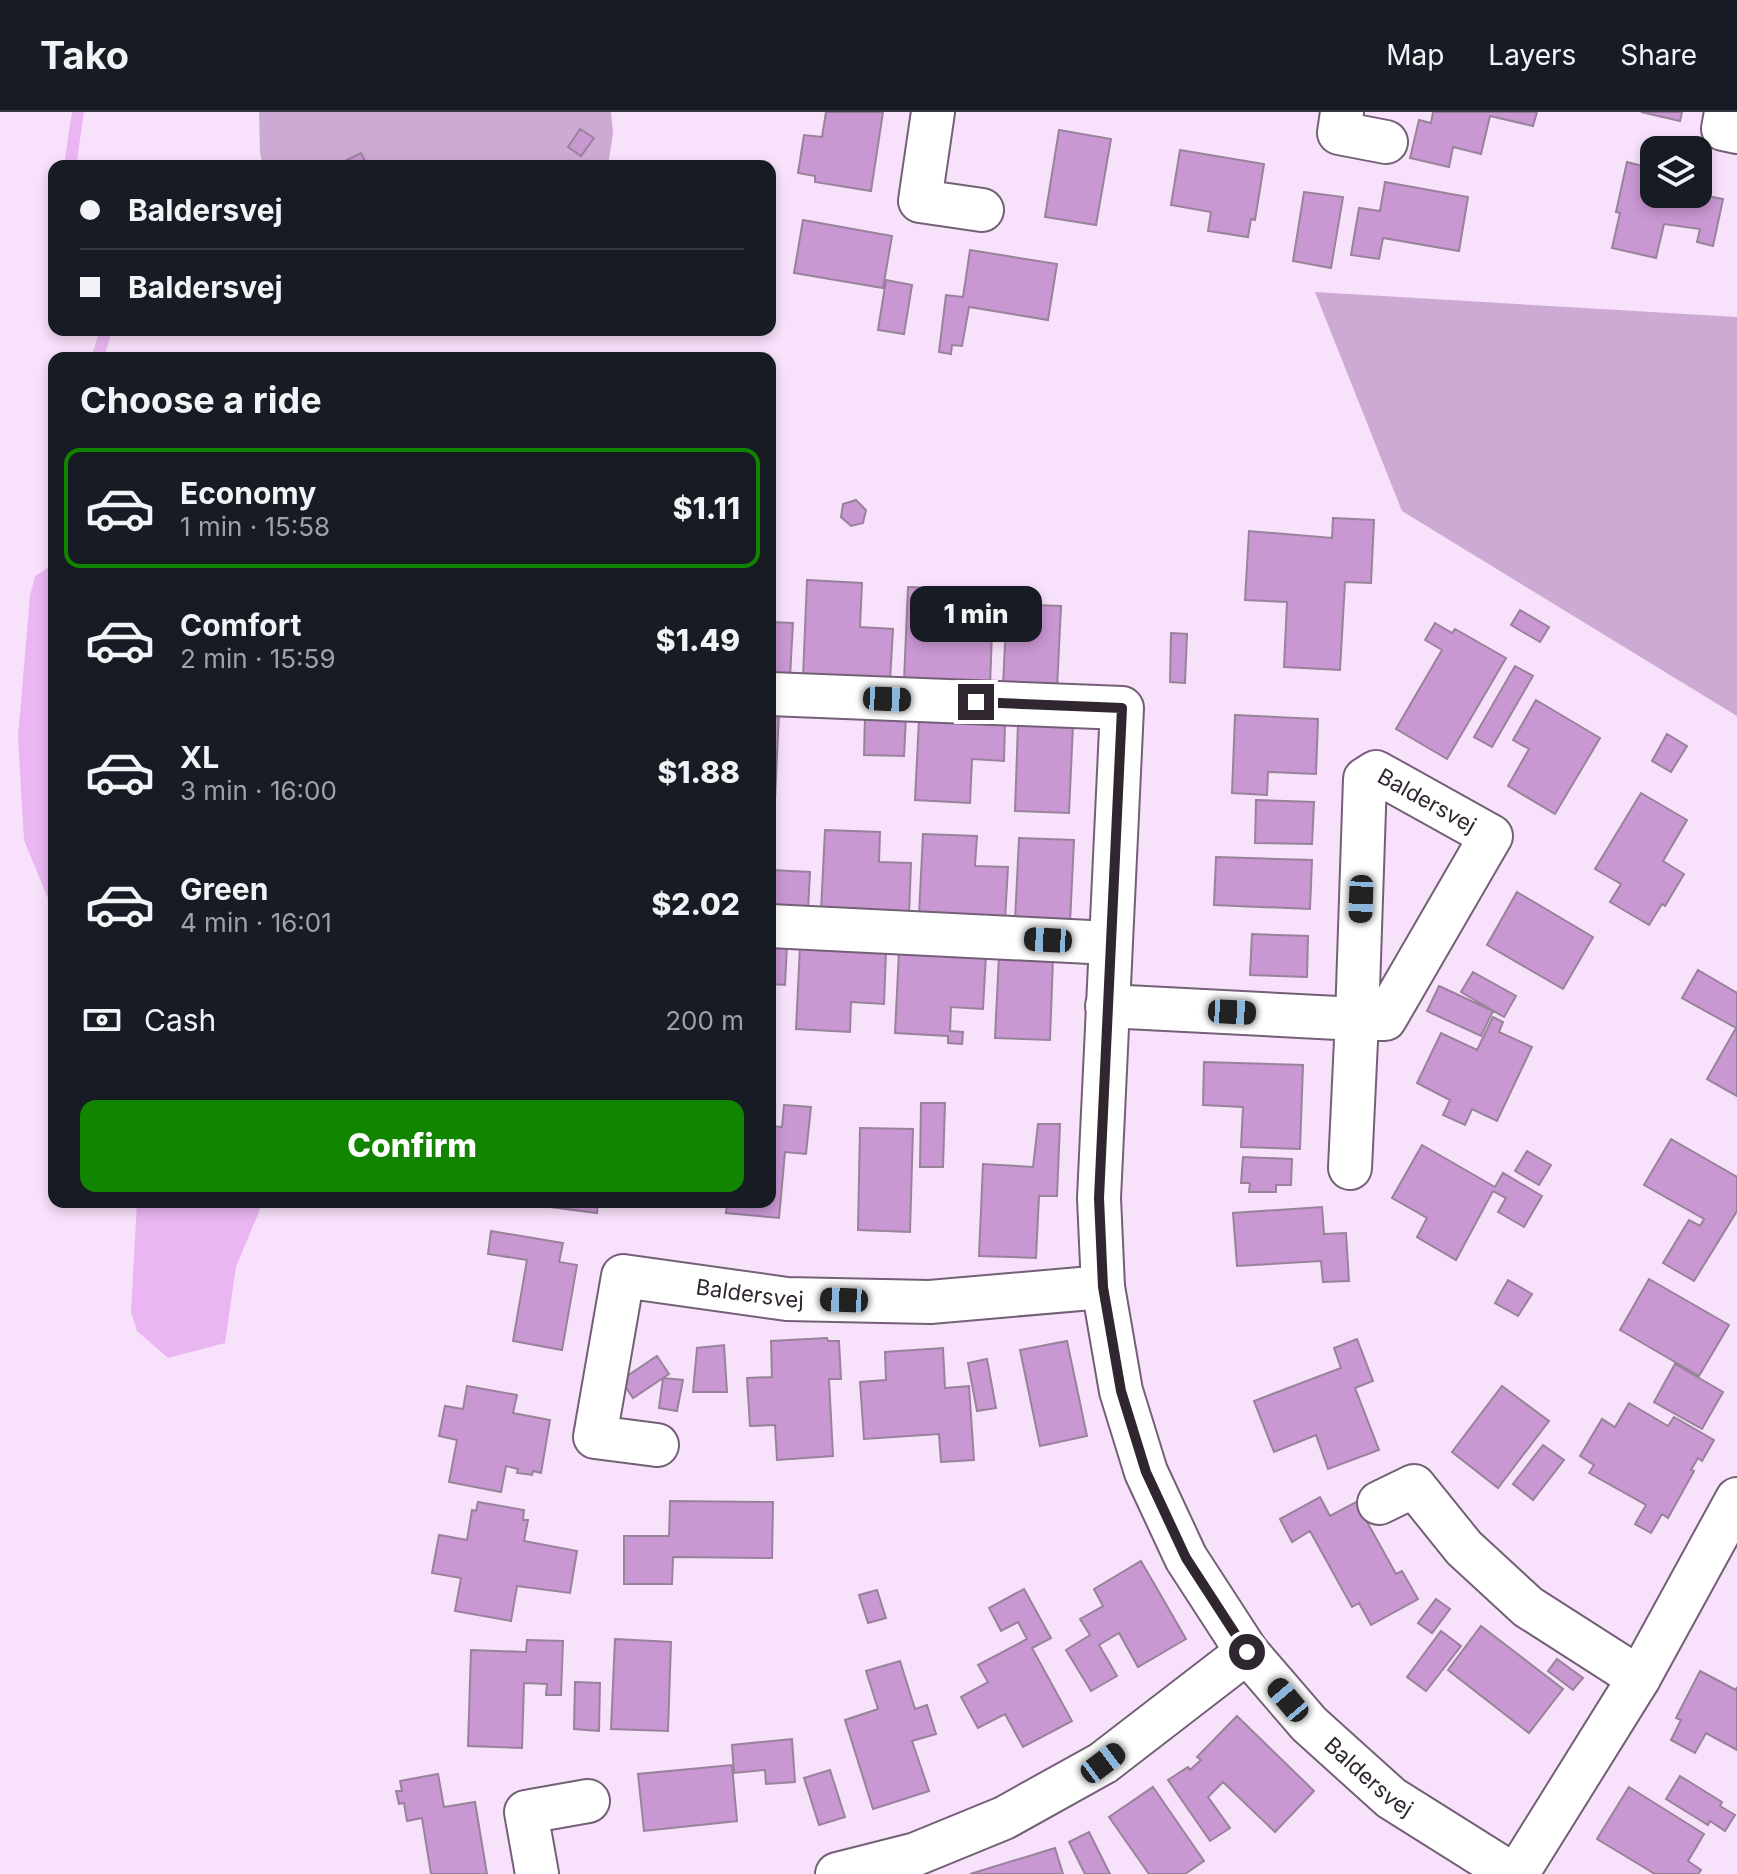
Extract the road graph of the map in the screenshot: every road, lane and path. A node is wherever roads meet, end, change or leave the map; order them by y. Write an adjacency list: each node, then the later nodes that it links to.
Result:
1 (933, 112): 6 (street)
2 (1342, 112): 5 (street)
3 (1726, 112): 4 (street)
4 (1737, 132)
5 (1386, 142)
6 (982, 210)
7 (776, 694): 9 (street, Baldersvej)
8 (776, 926): 9 (street)
9 (1110, 943): 10 (street, Baldersvej)
10 (1107, 1006): 11 (street, Baldersvej); 13 (street, Baldersvej)
11 (1357, 1019): 11 (street, Baldersvej); 12 (street, Baldersvej)
12 (1350, 1168)
13 (1103, 1287): 14 (street, Baldersvej); 17 (street, Baldersvej)
14 (657, 1445)
15 (1737, 1499): 18 (street, Baldersvej)
16 (1379, 1503): 18 (street)
17 (1247, 1652): 21 (street); 22 (street, Baldersvej)
18 (1639, 1678): 22 (street, Baldersvej)
19 (588, 1801): 20 (street)
20 (537, 1874)
21 (837, 1874)
22 (1515, 1874)

